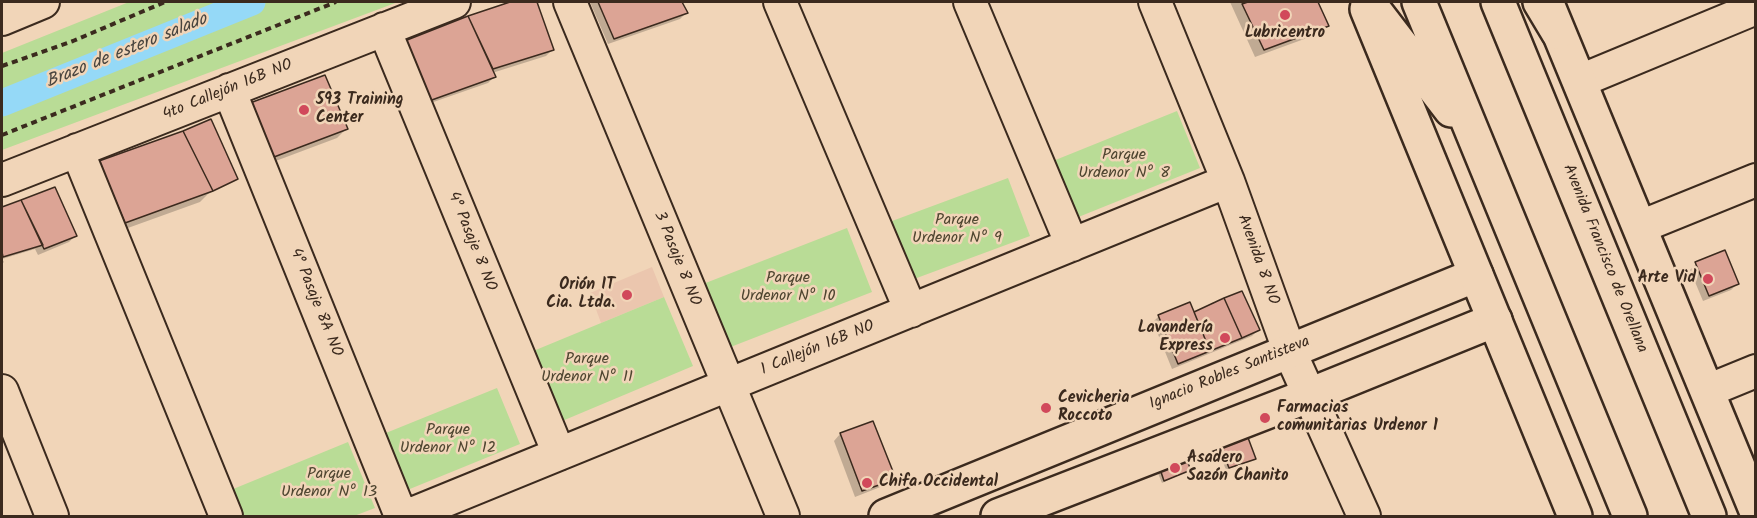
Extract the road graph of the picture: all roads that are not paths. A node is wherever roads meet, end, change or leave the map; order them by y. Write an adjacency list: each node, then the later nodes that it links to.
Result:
1 (43, 2): 13 (street)
2 (454, 2): 14 (street, 4to Callejón 16B NO)
3 (570, 2): 30 (street, 3 Pasaje 8 NO)
4 (780, 2): 26 (street)
5 (970, 2): 24 (street)
6 (1155, 2): 22 (street, Avenida 8 NO)
7 (1366, 2): 18 (main road); 25 (main road)
8 (1419, 2): 18 (main road)
9 (1498, 2): 46 (main road, Avenida Francisco de Orellana)
10 (1540, 2): 15 (main road)
11 (1546, 2): 15 (main road)
12 (1755, 8): 16 (street)
13 (2, 19)
14 (384, 29): 17 (street, 4to Callejón 16B NO); 34 (street, 4° Pasaje 8 NO)
15 (1558, 32): 16 (main road)
16 (1580, 81): 23 (main road)
17 (229, 90): 19 (street, 4to Callejón 16B NO); 38 (street, 4° Pasaje 8A NO)
18 (1478, 146): 45 (main road)
19 (77, 150): 20 (street, 4to Callejón 16B NO); 37 (street)
20 (2, 180)
21 (1755, 180): 23 (street)
22 (1228, 181): 24 (street, 1 Callejón 16B NO); 28 (street, Avenida 8 NO)
23 (1640, 227): 32 (main road)
24 (1072, 245): 26 (street, 1 Callejón 16B NO)
25 (1476, 275): 27 (main road); 28 (main road, Ignacio Robles Santisteva)
26 (911, 311): 30 (street, 1 Callejón 16B NO)
27 (1495, 320): 33 (main road); 44 (main road)
28 (1289, 350): 33 (street, Avenida 8 NO); 41 (main road, Ignacio Robles Santisteva)
29 (1755, 371): 32 (street)
30 (728, 385): 34 (street, 1 Callejón 16B NO); 40 (street, 3 Pasaje 8 NO)
31 (2, 391): 36 (street)
32 (1707, 391): 35 (main road)
33 (1310, 395): 42 (main road); 43 (street, Avenida 8 NO)
34 (559, 454): 39 (street, 1 Callejón 16B NO)
35 (1755, 510)
36 (51, 516)
37 (226, 516)
38 (401, 516)
39 (407, 516)
40 (783, 516)
41 (886, 516)
42 (998, 516)
43 (1364, 516)
44 (1575, 516)
45 (1630, 516)
46 (1709, 516)

